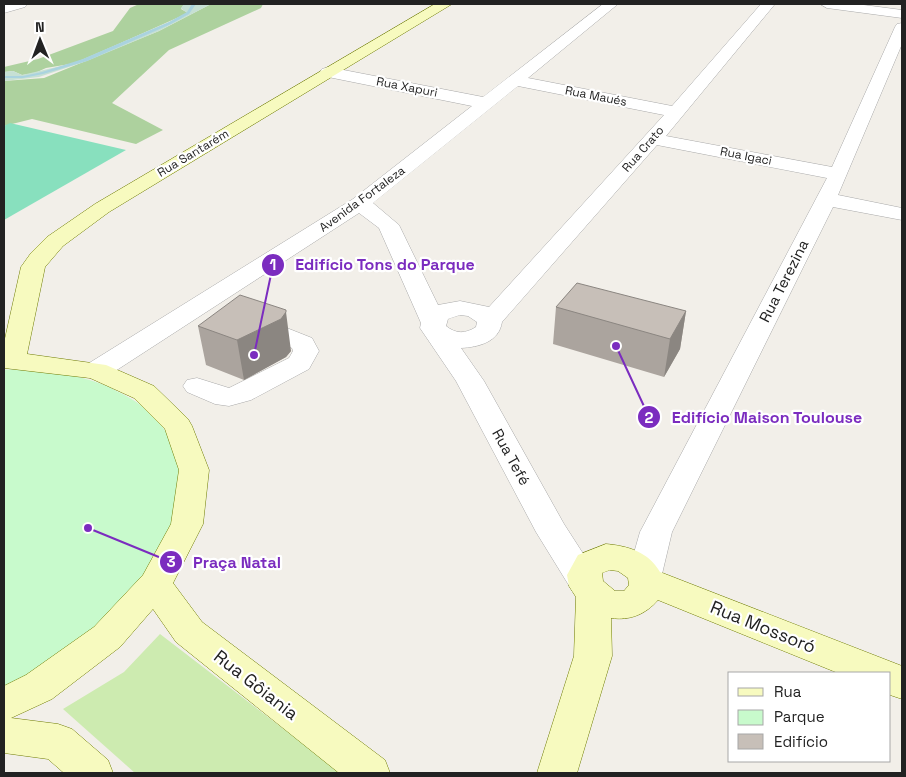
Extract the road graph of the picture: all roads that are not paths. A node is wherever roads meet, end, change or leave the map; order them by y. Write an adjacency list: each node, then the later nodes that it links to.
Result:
1 (20, 4): 6 (street)
2 (446, 4): 9 (street, Rua Santarém)
3 (611, 4): 10 (street, Avenida Fortaleza)
4 (827, 4): 7 (street)
5 (761, 5): 12 (street, Rua Crato)
6 (4, 9)
7 (902, 14)
8 (902, 28): 14 (street, Rua Terezina)
9 (328, 72): 11 (street, Rua Xapuri); 26 (street, Rua Santarém)
10 (515, 80): 11 (street, Avenida Fortaleza); 12 (street, Rua Maués)
11 (485, 103): 16 (street, Avenida Fortaleza)
12 (676, 112): 13 (street, Rua Crato)
13 (653, 139): 14 (street, Rua Igaci); 21 (street, Rua Crato)
14 (839, 174): 15 (street, Rua Terezina)
15 (826, 199): 17 (street); 30 (street, Rua Terezina)
16 (360, 203): 18 (street, Rua Tefé); 19 (street, Avenida Fortaleza)
17 (902, 214)
18 (388, 225): 19 (street); 20 (street, Rua Tefé)
19 (323, 228): 22 (street, Avenida Fortaleza)
20 (420, 292): 23 (street); 24 (street, Rua Tefé)
21 (515, 293): 23 (street); 25 (street, Rua Crato)
22 (198, 307): 27 (street, Avenida Fortaleza); 29 (street)
23 (459, 308): 24 (street); 25 (street)
24 (435, 328): 25 (street); 28 (street, Rua Tefé)
25 (483, 330): 28 (street)
26 (8, 360): 27 (street)
27 (96, 371): 32 (street)
28 (470, 381): 31 (street, Rua Tefé)
29 (197, 386)
30 (656, 532): 31 (street); 33 (street, Rua Terezina)
31 (598, 574): 33 (street); 33 (street); 34 (street, Rua Terezina)
32 (155, 584): 36 (street); 39 (street, Rua Gôiania)
33 (641, 586): 34 (street, Rua Terezina); 35 (street, Rua Mossoró)
34 (593, 656): 40 (street, Rua Terezina)
35 (875, 672)
36 (4, 704)
37 (4, 734): 38 (street)
38 (93, 773)
39 (370, 773)
40 (557, 773)

